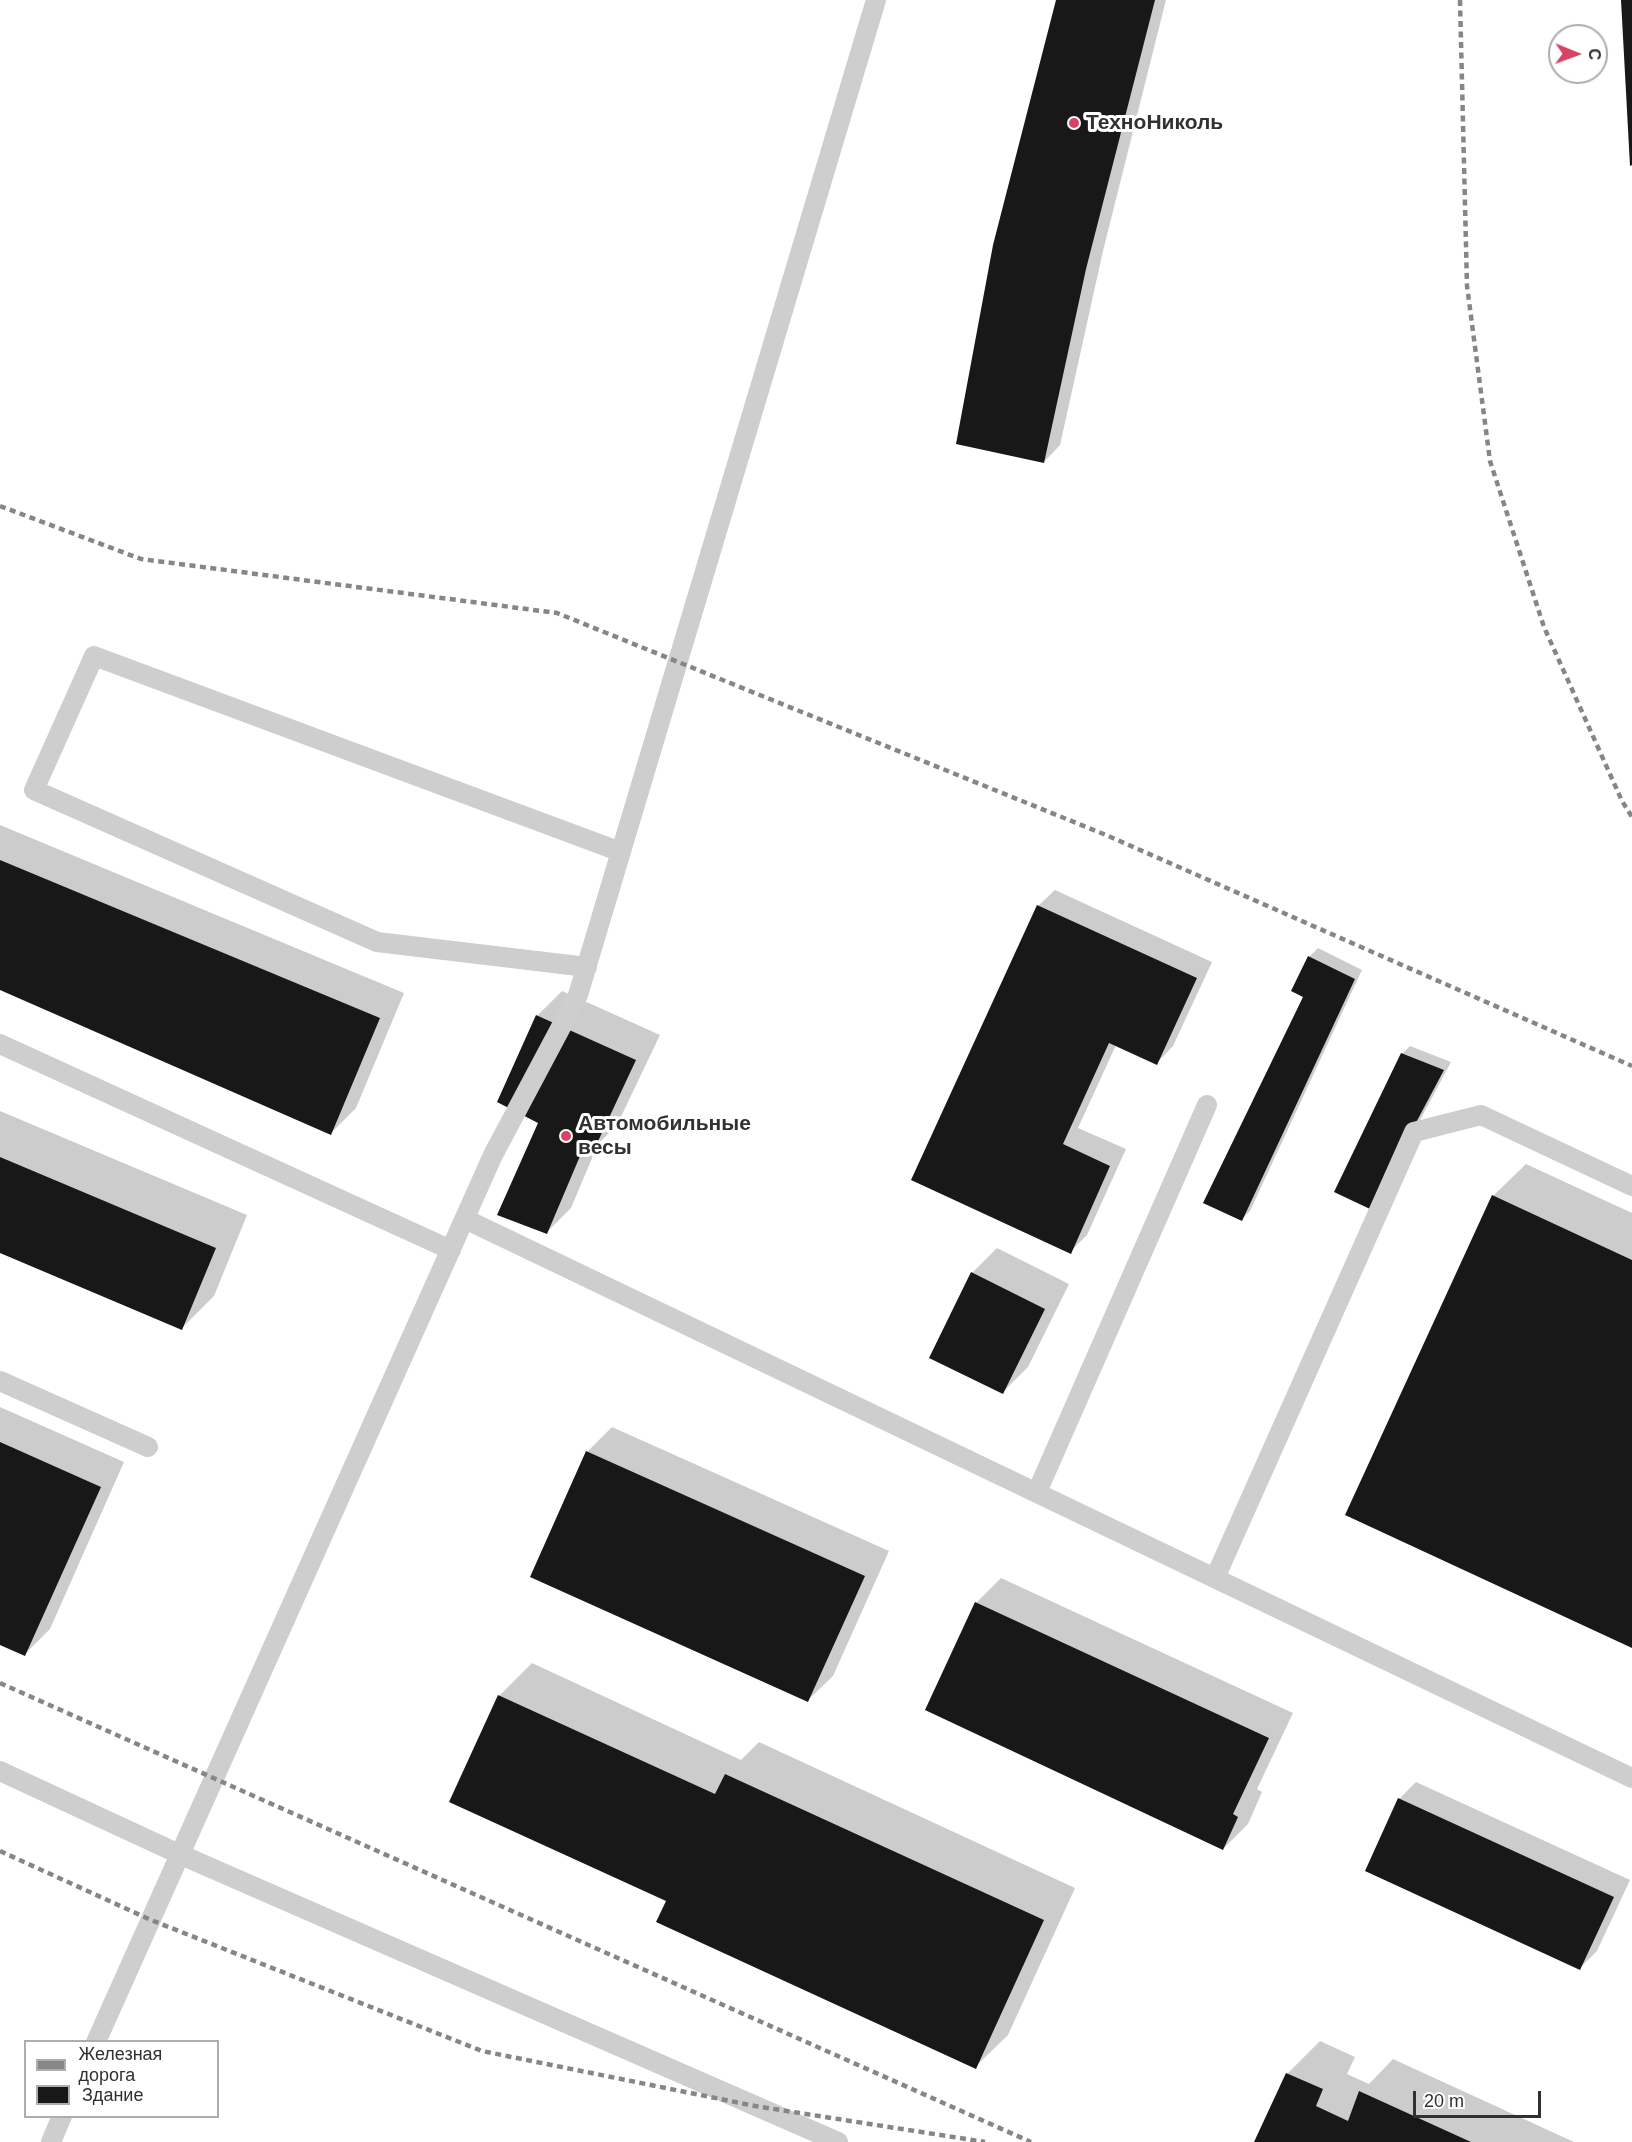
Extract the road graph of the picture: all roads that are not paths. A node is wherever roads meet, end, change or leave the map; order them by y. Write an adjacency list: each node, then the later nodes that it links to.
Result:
1 (876, 0): 2 (lane)
2 (621, 852): 3 (lane); 3 (lane)
3 (587, 967): 7 (lane)
4 (0, 1044): 8 (lane)
5 (1207, 1105): 11 (lane)
6 (1632, 1186): 12 (lane)
7 (465, 1219): 8 (lane); 11 (lane)
8 (451, 1250): 15 (lane)
9 (0, 1381): 10 (lane)
10 (148, 1447)
11 (1037, 1492): 12 (lane)
12 (1215, 1578): 14 (lane)
13 (0, 1771): 15 (lane)
14 (1632, 1778)
15 (178, 1854): 16 (lane); 19 (lane)
16 (97, 2040)
17 (61, 2118): 18 (lane)
18 (51, 2142)
19 (838, 2142)

